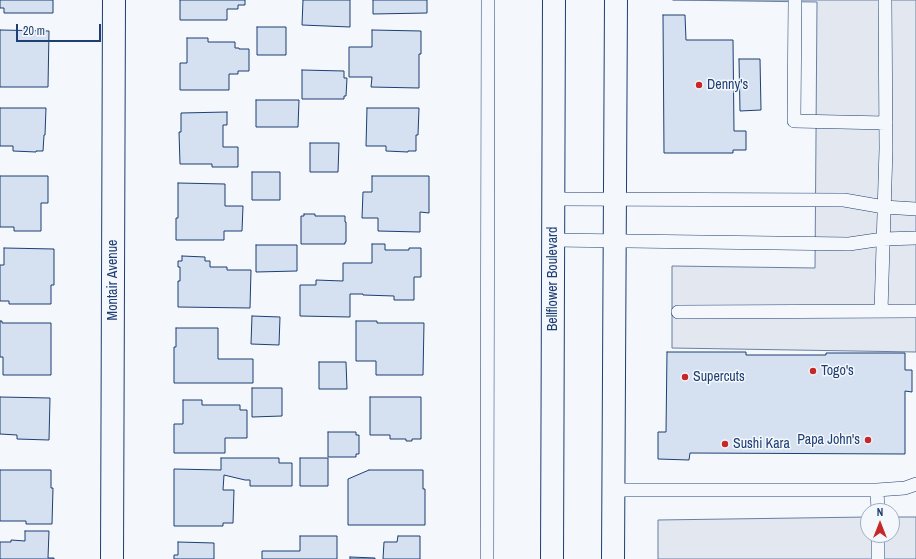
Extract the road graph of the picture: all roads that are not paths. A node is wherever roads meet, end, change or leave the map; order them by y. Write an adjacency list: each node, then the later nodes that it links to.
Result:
1 (114, 0): 24 (main road, Montair Avenue)
2 (488, 0): 25 (lane)
3 (554, 0): 8 (main road, Bellflower Boulevard)
4 (616, 0): 9 (main road)
5 (795, 0): 7 (lane)
6 (885, 0): 7 (lane)
7 (886, 123): 10 (lane)
8 (553, 200): 9 (lane); 13 (main road, Bellflower Boulevard)
9 (615, 200): 10 (lane); 15 (main road)
10 (884, 208): 11 (lane); 14 (lane)
11 (916, 209)
12 (916, 238): 14 (lane)
13 (553, 240): 15 (lane); 26 (main road, Bellflower Boulevard)
14 (883, 240): 15 (lane); 18 (lane)
15 (615, 241): 20 (main road)
16 (916, 311): 18 (lane)
17 (678, 312): 18 (lane)
18 (881, 312)
19 (916, 484): 21 (lane)
20 (614, 490): 21 (lane); 27 (main road)
21 (877, 490): 22 (lane)
22 (878, 503)
23 (878, 543): 28 (lane)
24 (112, 559)
25 (486, 559)
26 (552, 559)
27 (613, 559)
28 (878, 559)

